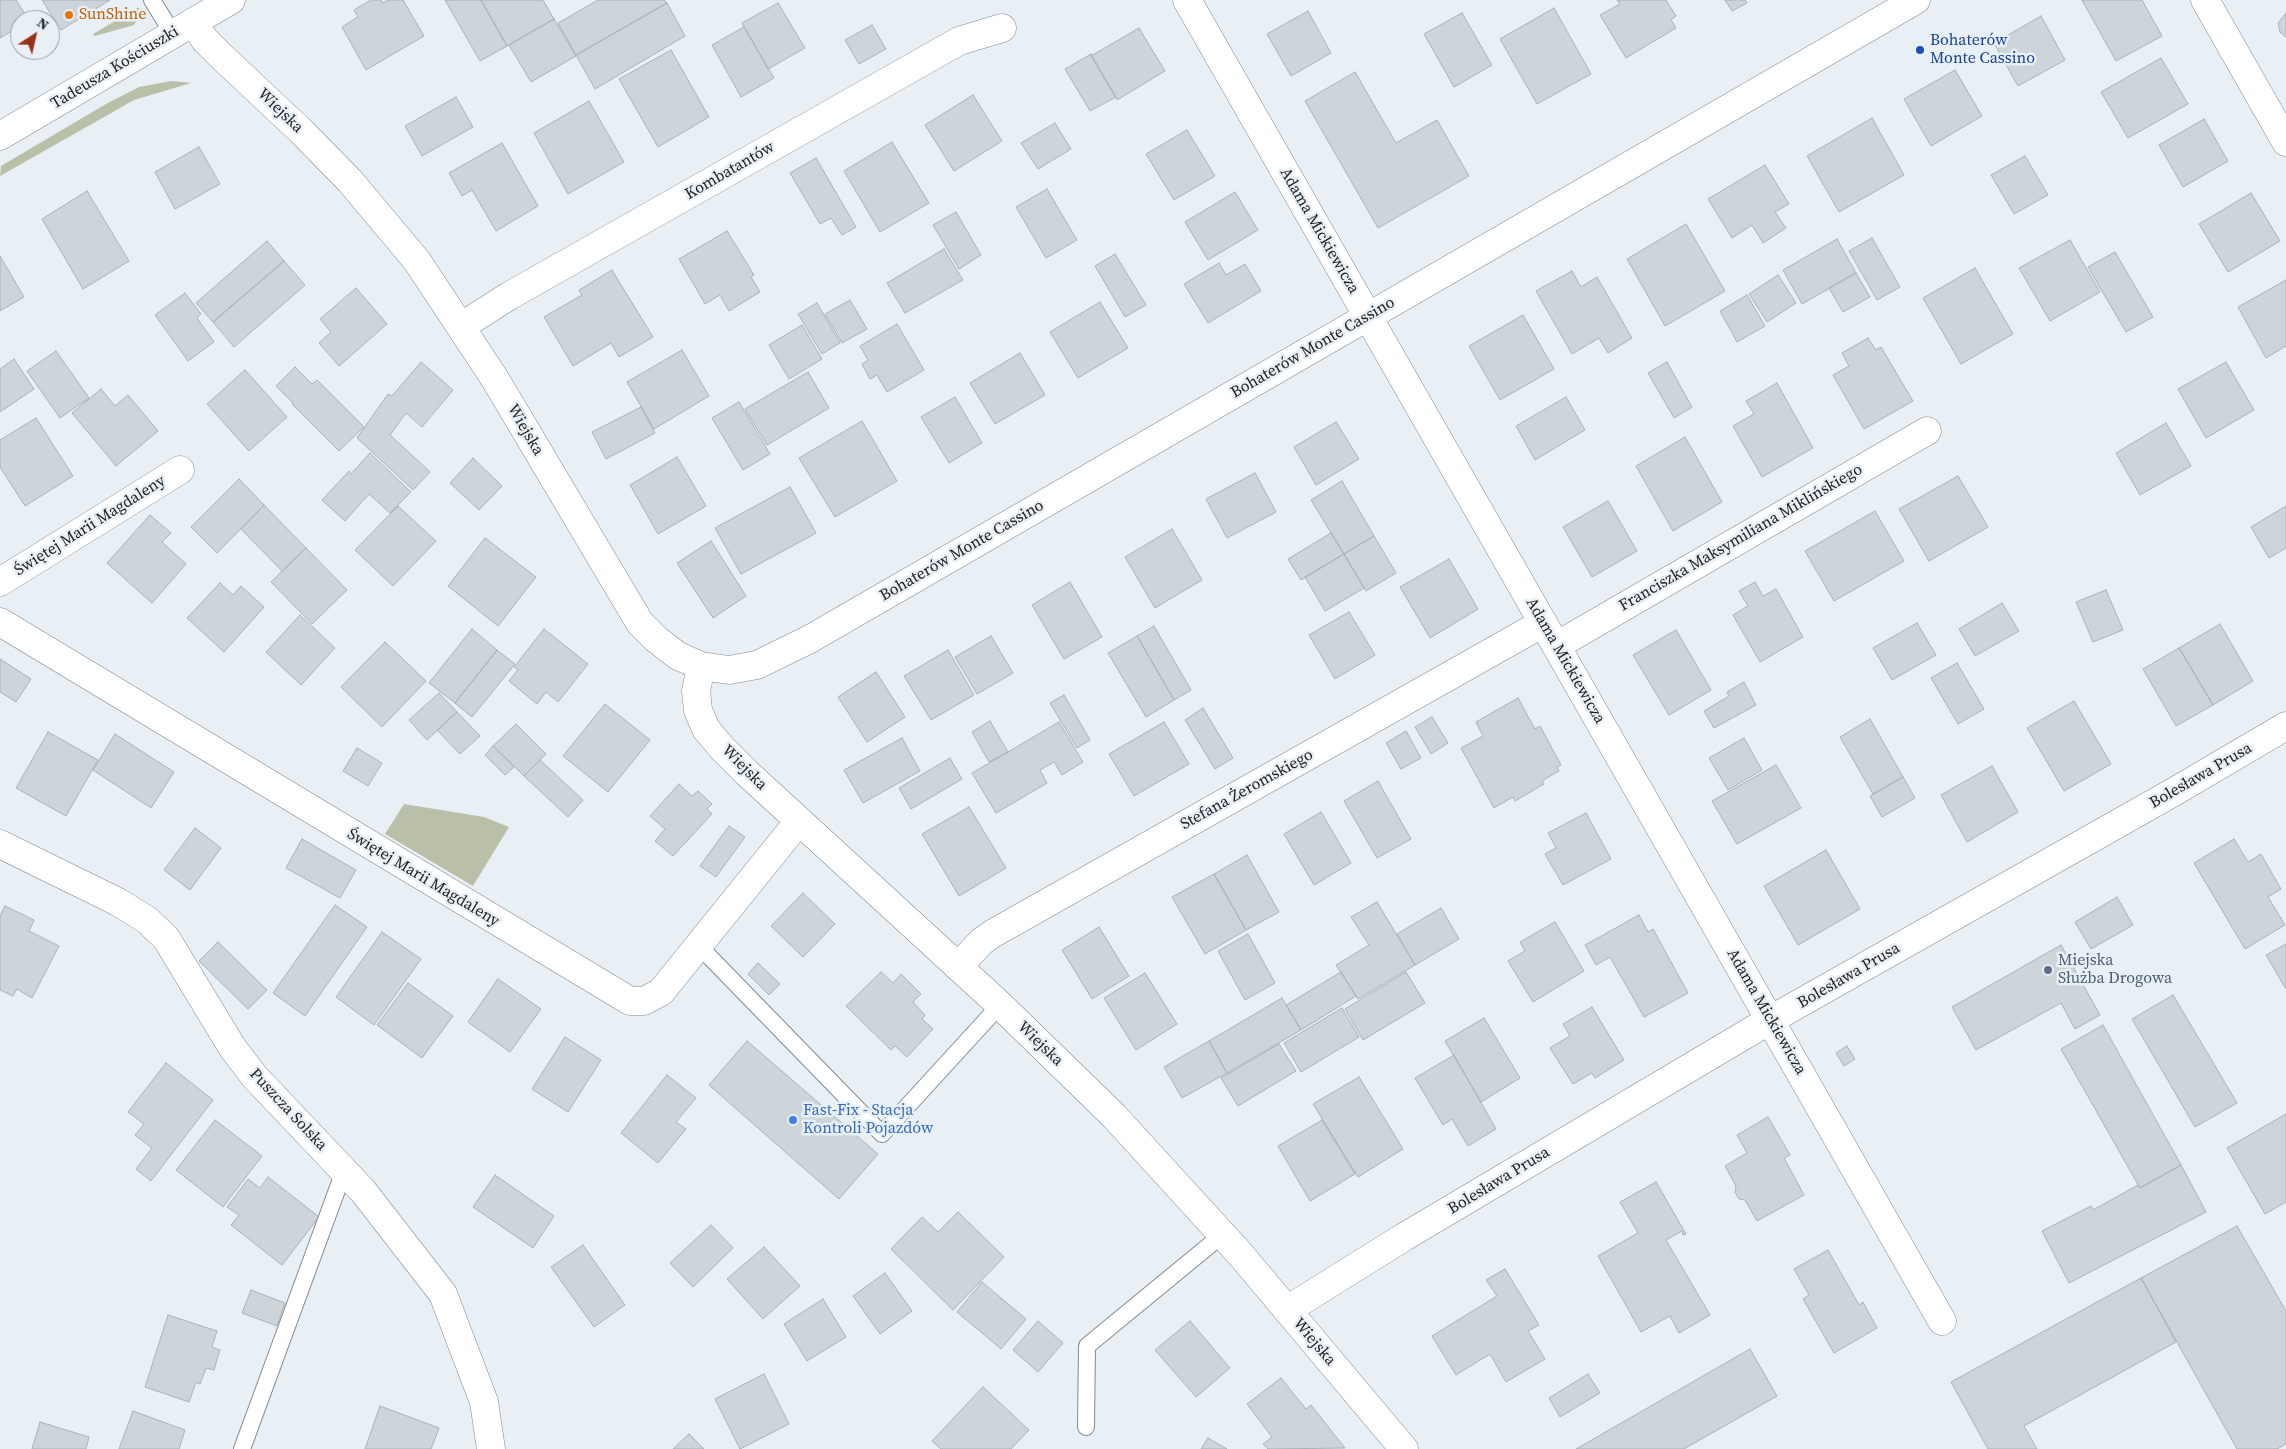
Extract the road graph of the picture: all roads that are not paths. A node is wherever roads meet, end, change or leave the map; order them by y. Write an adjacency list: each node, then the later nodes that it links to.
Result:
1 (152, 0): 6 (lane)
2 (231, 0): 6 (street, Tadeusza Kościuszki)
3 (1187, 0): 10 (street, Adama Mickiewicza)
4 (1916, 0): 10 (street, Bohaterów Monte Cassino)
5 (2204, 0): 9 (street)
6 (183, 28): 8 (street, Tadeusza Kościuszki); 11 (street, Wiejska)
7 (1002, 28): 11 (street, Kombatantów)
8 (0, 136)
9 (2286, 142)
10 (1368, 316): 16 (street, Adama Mickiewicza); 17 (street, Bohaterów Monte Cassino)
11 (462, 326): 17 (street, Wiejska)
12 (1926, 431): 16 (street, Franciszka Maksymiliana Miklińskiego)
13 (180, 470): 14 (street, Świętej Marii Magdaleny)
14 (0, 582)
15 (0, 622): 21 (street, Świętej Marii Magdaleny)
16 (1550, 635): 22 (street, Stefana Żeromskiego); 24 (street, Adama Mickiewicza)
17 (701, 666): 19 (street, Wiejska)
18 (2286, 726): 24 (street, Bolesława Prusa)
19 (799, 821): 21 (street, Świętej Marii Magdaleny); 22 (street, Wiejska)
20 (0, 844): 25 (street, Puszcza Solska)
21 (698, 946): 23 (lane)
22 (958, 967): 23 (street, Wiejska)
23 (1000, 1005): 26 (street, Wiejska)
24 (1770, 1020): 27 (street, Bolesława Prusa); 28 (street, Adama Mickiewicza)
25 (344, 1171): 30 (lane); 31 (street, Puszcza Solska)
26 (1222, 1235): 27 (street, Wiejska); 29 (lane)
27 (1287, 1310): 32 (street, Wiejska)
28 (1942, 1321)
29 (1086, 1427)
30 (242, 1449)
31 (491, 1449)
32 (1404, 1449)

